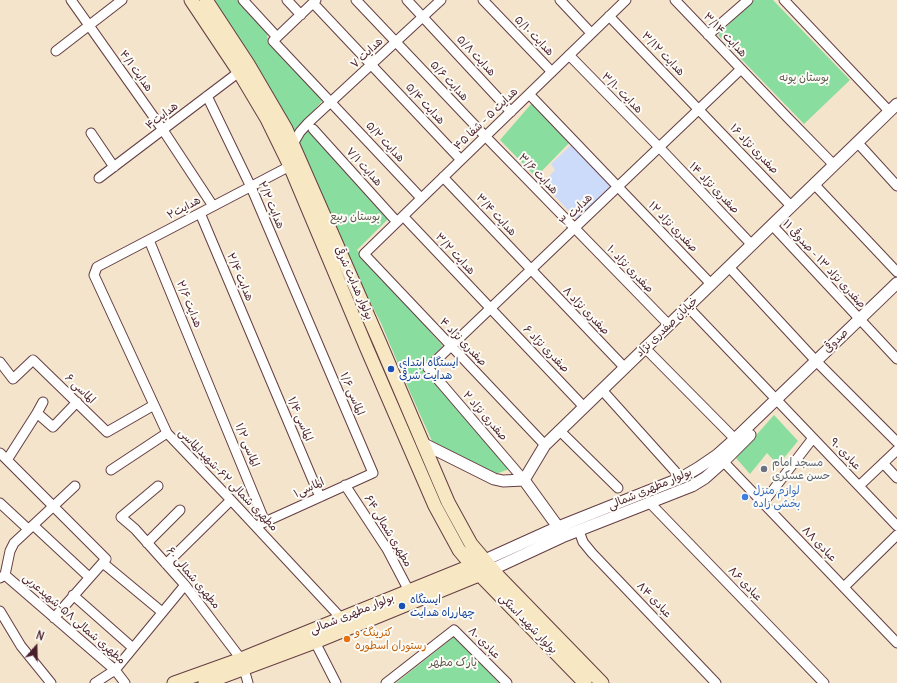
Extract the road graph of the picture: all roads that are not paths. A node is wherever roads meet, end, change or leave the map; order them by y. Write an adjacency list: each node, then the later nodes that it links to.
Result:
1 (71, 0): 21 (street, هدایت ۴/۱)
2 (122, 0): 21 (street)
3 (191, 0): 20 (main road, بولوار هدایت شرقی)
4 (206, 0): 20 (main road, بولوار هدایت شرقی)
5 (243, 0): 24 (street, هدایت ۵/۲)
6 (287, 0): 17 (street)
7 (356, 0): 25 (street, هدایت ۵/۶)
8 (407, 0): 19 (street, هدایت ۵/۸)
9 (441, 0): 19 (street, هدایت ۷)
10 (483, 0): 31 (street, هدایت ۵/۱۰)
11 (560, 0): 22 (street)
12 (626, 0): 18 (street, هدایت ۵ - شفا ۴۵)
13 (675, 0): 23 (street, هدایت ۳/۱۴)
14 (748, 0): 23 (street)
15 (784, 0): 35 (street)
16 (315, 1): 17 (street); 28 (street, هدایت ۵/۴)
17 (301, 15): 24 (street)
18 (609, 16): 22 (street, هدایت ۵ - شفا ۴۵); 36 (street, هدایت ۳/۱۲)
19 (423, 17): 25 (street, هدایت ۷); 37 (street, هدایت ۵/۸)
20 (216, 25): 30 (main road, بولوار هدایت شرقی); 39 (main road, بولوار هدایت شرقی)
21 (89, 26): 26 (street); 40 (street, هدایت ۴/۱)
22 (591, 34): 27 (street, هدایت ۵ - شفا ۴۵)
23 (708, 35): 29 (street, هدایت ۳/۱۴)
24 (275, 39): 34 (street, هدایت ۵/۲)
25 (396, 42): 28 (street, هدایت ۷); 42 (street, هدایت ۵/۶)
26 (56, 51)
27 (569, 55): 31 (street, هدایت ۵ - شفا ۴۵); 45 (street, هدایت ۳/۱۰)
28 (372, 64): 34 (street, هدایت ۷); 46 (street, هدایت ۵/۴)
29 (741, 69): 36 (street, هدایت ۳); 47 (street, هدایت ۳/۱۴)
30 (239, 72): 33 (street, هدایت۴); 48 (main road, بولوار هدایت شرقی)
31 (552, 72): 32 (street, هدایت ۵ - شفا ۴۵)
32 (529, 94): 37 (street, هدایت ۵ - شفا ۴۵); 55 (street, صفدری نژاد ۱۲)
33 (208, 96): 40 (street, هدایت۴); 54 (street, هدایت ۲/۲)
34 (331, 102): 38 (street, هدایت ۷); 56 (street, هدایت ۵/۲)
35 (893, 107): 43 (street, خیابان صفدری نژاد)
36 (699, 109): 45 (street, هدایت ۳); 58 (street, صفدری نژاد ۱۶)
37 (511, 112): 42 (street, هدایت ۵ - شفا ۴۵)
38 (310, 126): 39 (street, هدایت ۷); 44 (street, هدایت ۷); 60 (street, هدایت ۷/۱)
39 (286, 128): 44 (main road, بولوار هدایت شرقی)
40 (163, 130): 49 (street, هدایت۴); 57 (street, هدایت ۴/۱)
41 (91, 133): 49 (street)
42 (485, 136): 46 (street, هدایت ۵ - شفا ۴۵); 62 (street, هدایت ۳/۶)
43 (857, 142): 47 (street, خیابان صفدری نژاد); 53 (street)
44 (293, 144): 98 (main road, بولوار هدایت شرقی)
45 (659, 148): 55 (street, هدایت ۳); 64 (street, صفدری نژاد ۱۴)
46 (461, 160): 50 (street, هدایت ۵ - شفا ۴۵)
47 (834, 165): 52 (street, خیابان صفدری نژاد)
48 (290, 166): 54 (street, هدایت۲); 134 (main road, بولوار هدایت شرقی)
49 (114, 167): 51 (street, هدایت۴)
50 (443, 177): 56 (street, هدایت ۵ - شفا ۴۵); 67 (street, هدایت ۳/۴)
51 (99, 178)
52 (814, 184): 58 (street, خیابان صفدری نژاد); 68 (street)
53 (897, 186)
54 (251, 187): 57 (street, هدایت۲); 75 (street, هدایت ۲/۲)
55 (618, 187): 62 (street, هدایت ۳); 71 (street, صفدری نژاد ۱۲)
56 (421, 198): 60 (street, هدایت ۵ - شفا ۴۵)
57 (213, 206): 59 (street, هدایت۲)
58 (791, 206): 61 (street, خیابان صفدری نژاد)
59 (200, 213): 63 (street, هدایت۲); 79 (street, هدایت ۲/۴)
60 (400, 219): 65 (street, هدایت ۵ - شفا ۴۵); 73 (street, هدایت ۳/۲)
61 (772, 225): 64 (street, خیابان صفدری نژاد); 74 (street, صفدری نژاد ۱۳ - صدوقی ۱۱)
62 (574, 228): 67 (street, هدایت ۳); 76 (street, صفدری نژاد ۱۰)
63 (149, 240): 69 (street, هدایت۲); 85 (street, هدایت ۲/۶)
64 (752, 245): 66 (street, خیابان صفدری نژاد)
65 (364, 254): 77 (street, صفدری نژاد ۴)
66 (729, 267): 71 (street, خیابان صفدری نژاد); 81 (street)
67 (531, 270): 73 (street, هدایت ۳); 84 (street, صفدری نژاد ۸)
68 (897, 272)
69 (94, 275): 90 (street, مطهری شمالی ۶۲-شهیدالماسی)
70 (897, 283): 74 (street, صدوقی)
71 (711, 284): 72 (street, خیابان صفدری نژاد)
72 (688, 307): 76 (street, خیابان صفدری نژاد); 87 (street, عبادی ۹۰)
73 (490, 309): 77 (street, هدایت ۳); 91 (street, صفدری نژاد ۶)
74 (859, 319): 80 (street, صفدری نژاد ۱۳ - صدوقی ۱۱); 81 (street, صدوقی)
75 (310, 325): 106 (street, الماسی ۱/۶)
76 (668, 325): 78 (street, خیابان صفدری نژاد)
77 (450, 347): 83 (street, هدایت ۳); 99 (street, صفدری نژاد ۴)
78 (645, 348): 84 (street, خیابان صفدری نژاد); 96 (street)
79 (257, 350): 115 (street, الماسی ۱/۴)
80 (897, 359)
81 (816, 361): 87 (street, صدوقی); 97 (street)
82 (0, 362): 89 (street, الماسی ۶)
83 (428, 368): 109 (street, صفدری نژاد ۲)
84 (625, 368): 86 (street, خیابان صفدری نژاد)
85 (206, 377): 122 (street, الماسی ۱/۲)
86 (602, 390): 91 (street, خیابان صفدری نژاد); 107 (street)
87 (776, 400): 95 (street, عبادی ۹۰); 96 (street, بولوار مطهری شمالی); 102 (street, بولوار مطهری شمالی)
88 (43, 402): 92 (street)
89 (77, 402): 90 (street, الماسی ۶); 92 (street)
90 (154, 405): 94 (street, مطهری شمالی ۶۲-شهیدالماسی)
91 (584, 407): 93 (street, خیابان صفدری نژاد)
92 (37, 413): 103 (street)
93 (560, 431): 99 (street, خیابان صفدری نژاد); 114 (street)
94 (167, 433): 105 (street); 116 (street, مطهری شمالی ۶۲-شهیدالماسی)
95 (813, 438): 113 (street, عبادی ۹۰); 119 (street)
96 (734, 439): 102 (street, بولوار مطهری شمالی)
97 (897, 442)
98 (422, 443): 109 (street); 133 (main road, بولوار هدایت شرقی)
99 (545, 445): 109 (street, خیابان صفدری نژاد)
100 (897, 450): 104 (street)
101 (0, 453): 103 (street)
102 (720, 458): 107 (street, بولوار مطهری شمالی); 117 (street, بولوار مطهری شمالی); 119 (street, عبادی ۸۸)
103 (7, 460): 120 (street)
104 (883, 463): 108 (street); 113 (street)
105 (111, 470)
106 (373, 472): 110 (street, الماسی۱)
107 (681, 478): 126 (street, بولوار مطهری شمالی)
108 (897, 478)
109 (524, 480): 126 (street)
110 (345, 485): 115 (street, الماسی۱); 140 (street, مطهری شمالی ۶۴)
111 (75, 486): 120 (street)
112 (158, 486): 130 (street, مطهری شمالی ۶۰)
113 (859, 486): 124 (street, عبادی ۹۰)
114 (618, 488)
115 (320, 497): 122 (street, الماسی۱)
116 (231, 500): 123 (street, مطهری شمالی ۶۲-شهیدالماسی); 132 (street)
117 (649, 502): 127 (street, بولوار مطهری شمالی); 163 (street, عبادی ۸۶)
118 (0, 503): 125 (street)
119 (763, 503): 139 (street, عبادی ۸۸)
120 (53, 505): 125 (street); 131 (street)
121 (180, 510): 130 (street)
122 (265, 522): 123 (street, الماسی۱)
123 (256, 526): 145 (street, مطهری شمالی ۶۲-شهیدالماسی)
124 (897, 526)
125 (31, 527): 136 (street); 137 (street)
126 (558, 527): 129 (street); 133 (street, بولوار مطهری شمالی)
127 (579, 531): 129 (street, بولوار مطهری شمالی); 162 (street, عبادی ۸۴)
128 (897, 535): 139 (street)
129 (562, 538): 133 (street, بولوار مطهری شمالی)
130 (147, 543): 132 (street, مطهری شمالی ۶۰)
131 (104, 561): 137 (street); 143 (street)
132 (166, 564): 138 (street, مطهری شمالی ۶۰)
133 (489, 564): 134 (main road, بولوار مطهری شمالی); 135 (main road, بولوار مطهری شمالی); 161 (main road, بولوار شهید استکی)
134 (471, 565): 135 (main road, بولوار شهید استکی); 140 (main road, بولوار مطهری شمالی)
135 (480, 575): 146 (main road, بولوار مطهری شمالی); 160 (main road, بولوار شهید استکی)
136 (2, 577): 144 (street, مطهری شمالی ۵۸-شهیدعربی)
137 (90, 577): 141 (street)
138 (185, 585): 143 (street); 149 (street, مطهری شمالی ۶۰)
139 (844, 587): 147 (street, عبادی ۸۸)
140 (408, 591): 145 (main road, بولوار مطهری شمالی)
141 (73, 595): 144 (street); 148 (street)
142 (0, 611): 151 (street)
143 (162, 612): 148 (street)
144 (54, 618): 150 (street, مطهری شمالی ۵۸-شهیدعربی)
145 (341, 618): 149 (main road, بولوار مطهری شمالی)
146 (315, 642): 149 (main road, بولوار مطهری شمالی); 157 (street)
147 (897, 643)
148 (133, 648): 150 (street)
149 (242, 664): 154 (main road, بولوار مطهری شمالی); 155 (main road, بولوار مطهری شمالی); 156 (street)
150 (116, 670): 152 (street); 153 (street, مطهری شمالی ۵۸-شهیدعربی)
151 (51, 683)
152 (95, 683)
153 (125, 683)
154 (174, 683)
155 (206, 683)
156 (248, 683)
157 (336, 683)
158 (386, 683): 159 (street, عبادی ۸۰)
159 (507, 683)
160 (585, 683)
161 (602, 683)
162 (716, 683)
163 (824, 683)

